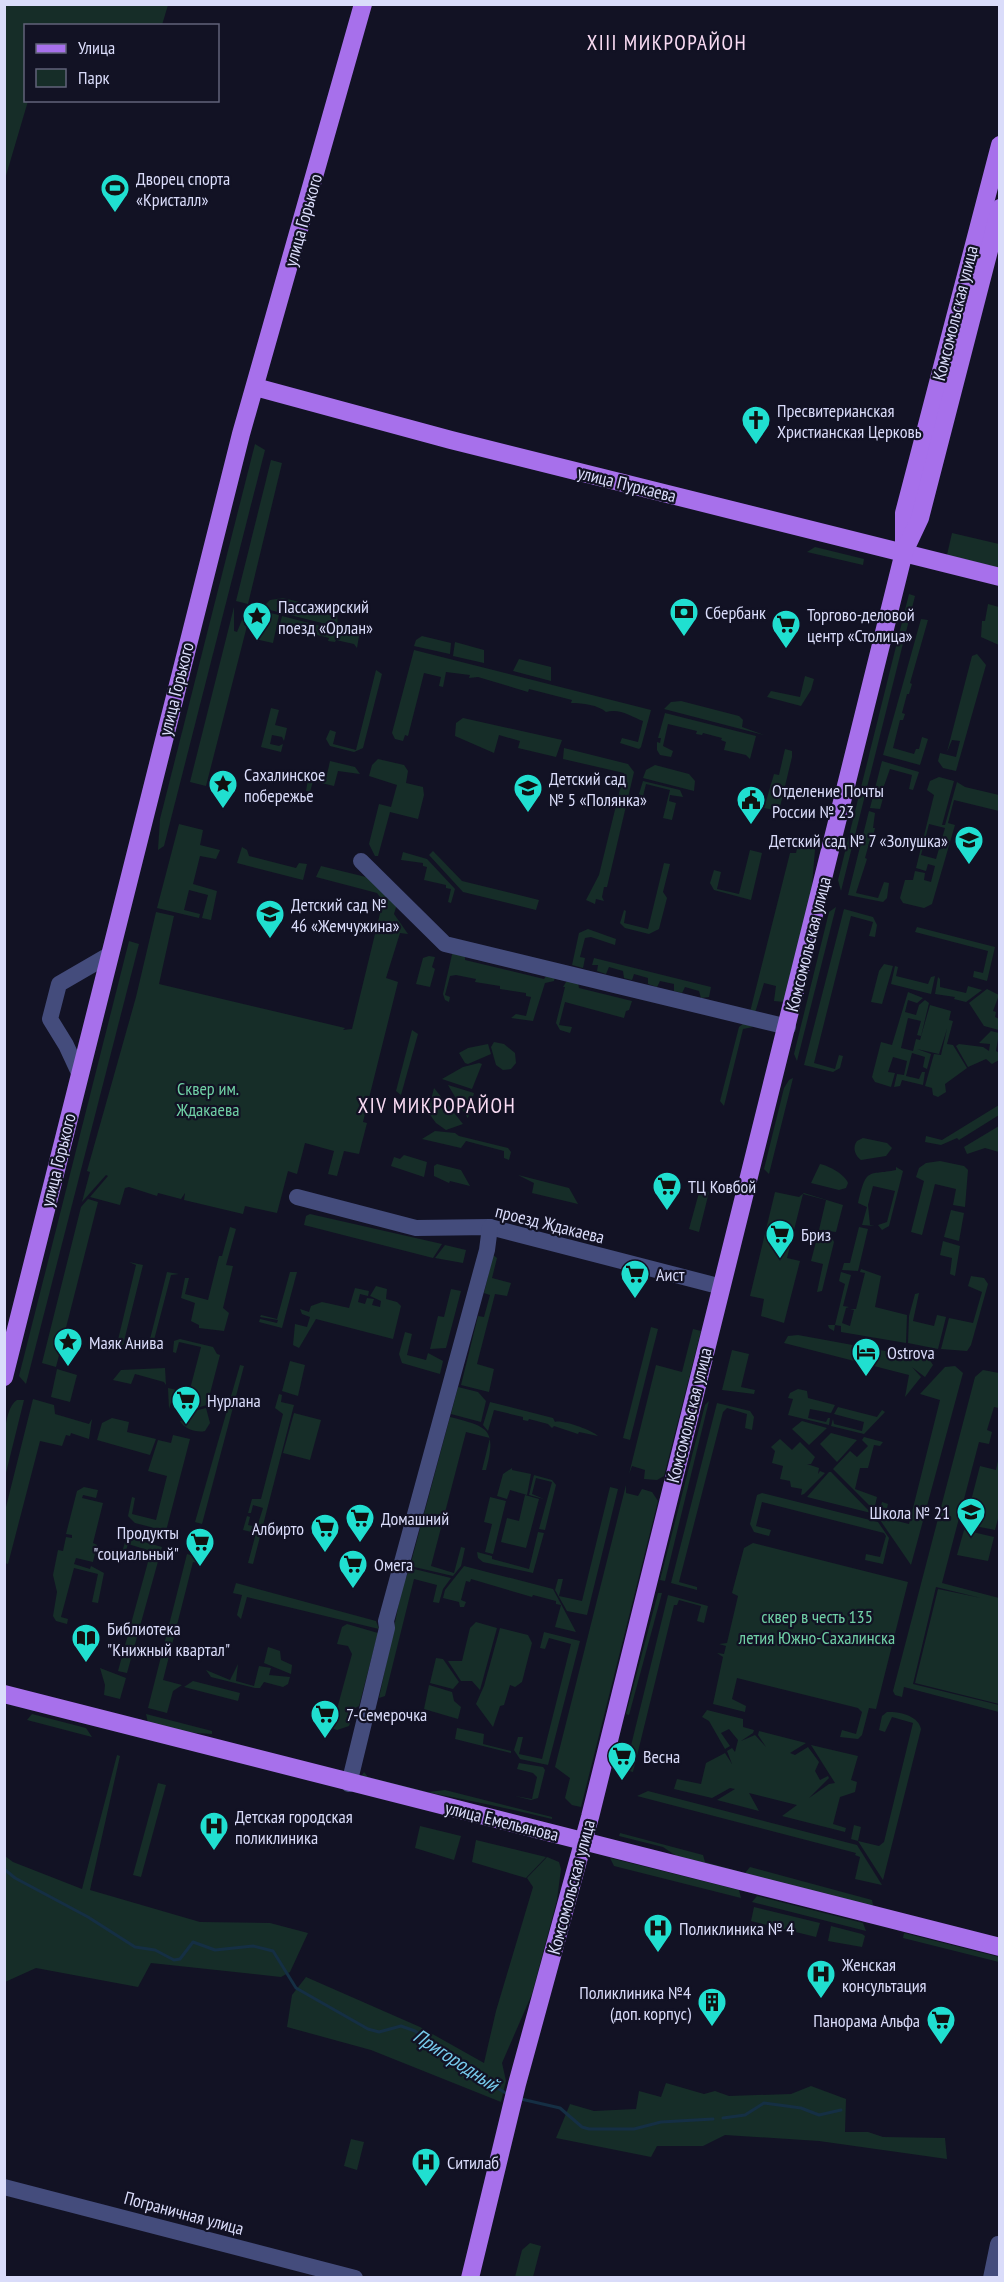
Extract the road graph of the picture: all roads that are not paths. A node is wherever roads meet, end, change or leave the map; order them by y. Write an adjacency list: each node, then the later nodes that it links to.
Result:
1 (363, 4): 4 (main road, улица Горького)
2 (999, 146): 5 (main road, Комсомольская улица)
3 (999, 208): 5 (main road, Комсомольская улица)
4 (255, 387): 5 (main road, улица Пуркаева); 8 (main road, улица Горького)
5 (904, 552): 6 (main road, улица Пуркаева); 9 (main road, Комсомольская улица)
6 (999, 577)
7 (361, 861): 9 (street)
8 (109, 955): 10 (main road, улица Горького); 10 (street)
9 (788, 1027): 13 (main road, Комсомольская улица)
10 (79, 1073): 14 (main road, улица Горького)
11 (297, 1197): 12 (street, проезд Ждакаева)
12 (490, 1227): 13 (street, проезд Ждакаева); 16 (street)
13 (722, 1287): 17 (main road, Комсомольская улица)
14 (4, 1377)
15 (4, 1694): 16 (main road, улица Емельянова)
16 (349, 1784): 17 (main road, улица Емельянова)
17 (584, 1841): 18 (main road, улица Емельянова); 22 (main road, Комсомольская улица)
18 (999, 1947)
19 (4, 2187): 21 (street, Пограничная улица)
20 (998, 2244): 23 (street)
21 (355, 2277)
22 (470, 2277)
23 (991, 2277)

